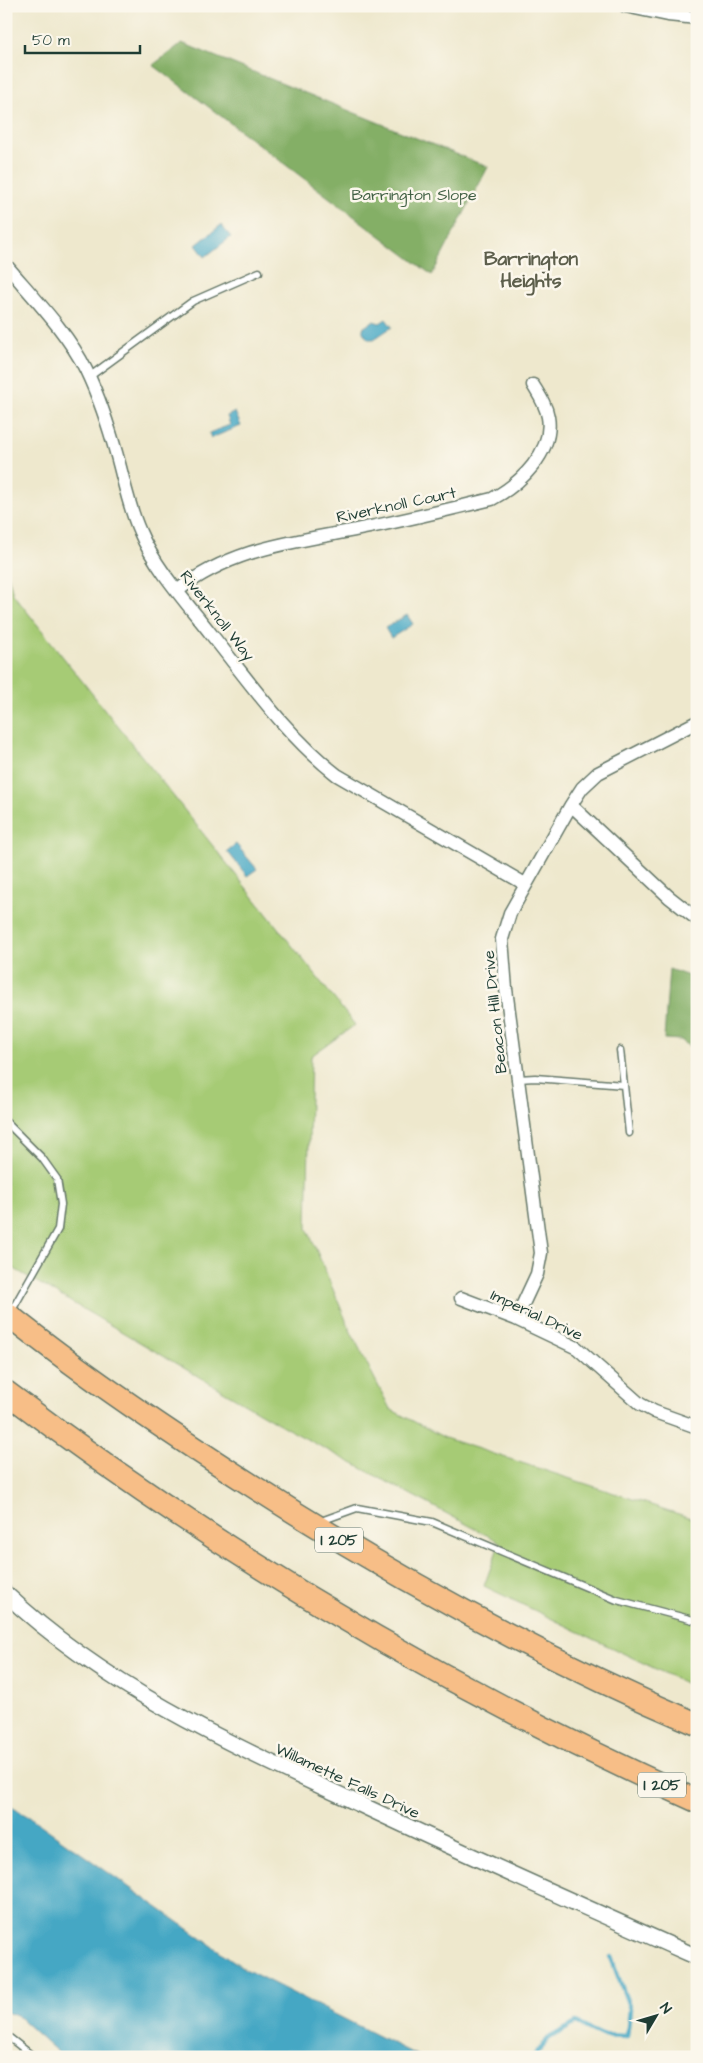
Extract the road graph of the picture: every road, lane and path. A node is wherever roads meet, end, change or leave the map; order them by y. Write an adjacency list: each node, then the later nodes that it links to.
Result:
1 (625, 6): 2 (street)
2 (697, 18)
3 (6, 264): 5 (street, Riverknoll Way)
4 (259, 272): 5 (lane)
5 (89, 377): 7 (street, Riverknoll Way)
6 (533, 385): 7 (street, Riverknoll Court)
7 (177, 591): 10 (street, Riverknoll Way)
8 (697, 722): 9 (street, Beacon Hill Drive)
9 (571, 806): 10 (street, Beacon Hill Drive); 11 (street)
10 (525, 884): 13 (street, Beacon Hill Drive)
11 (697, 919)
12 (620, 1050): 14 (lane)
13 (518, 1079): 14 (lane); 19 (street, Beacon Hill Drive)
14 (624, 1085): 16 (lane)
15 (6, 1122): 18 (lane)
16 (629, 1133)
17 (460, 1298): 19 (street, Imperial Drive)
18 (8, 1314): 22 (highway, I 205)
19 (516, 1319): 21 (street, Imperial Drive)
20 (6, 1392): 26 (highway, I 205)
21 (697, 1427)
22 (313, 1525): 24 (lane); 25 (highway, I 205)
23 (6, 1594): 29 (street, Willamette Falls Drive)
24 (697, 1621)
25 (697, 1724)
26 (628, 1770): 27 (highway, I 205); 28 (highway)
27 (697, 1801)
28 (697, 1812)
29 (697, 1957)
30 (6, 2035): 31 (lane)
31 (34, 2057)

